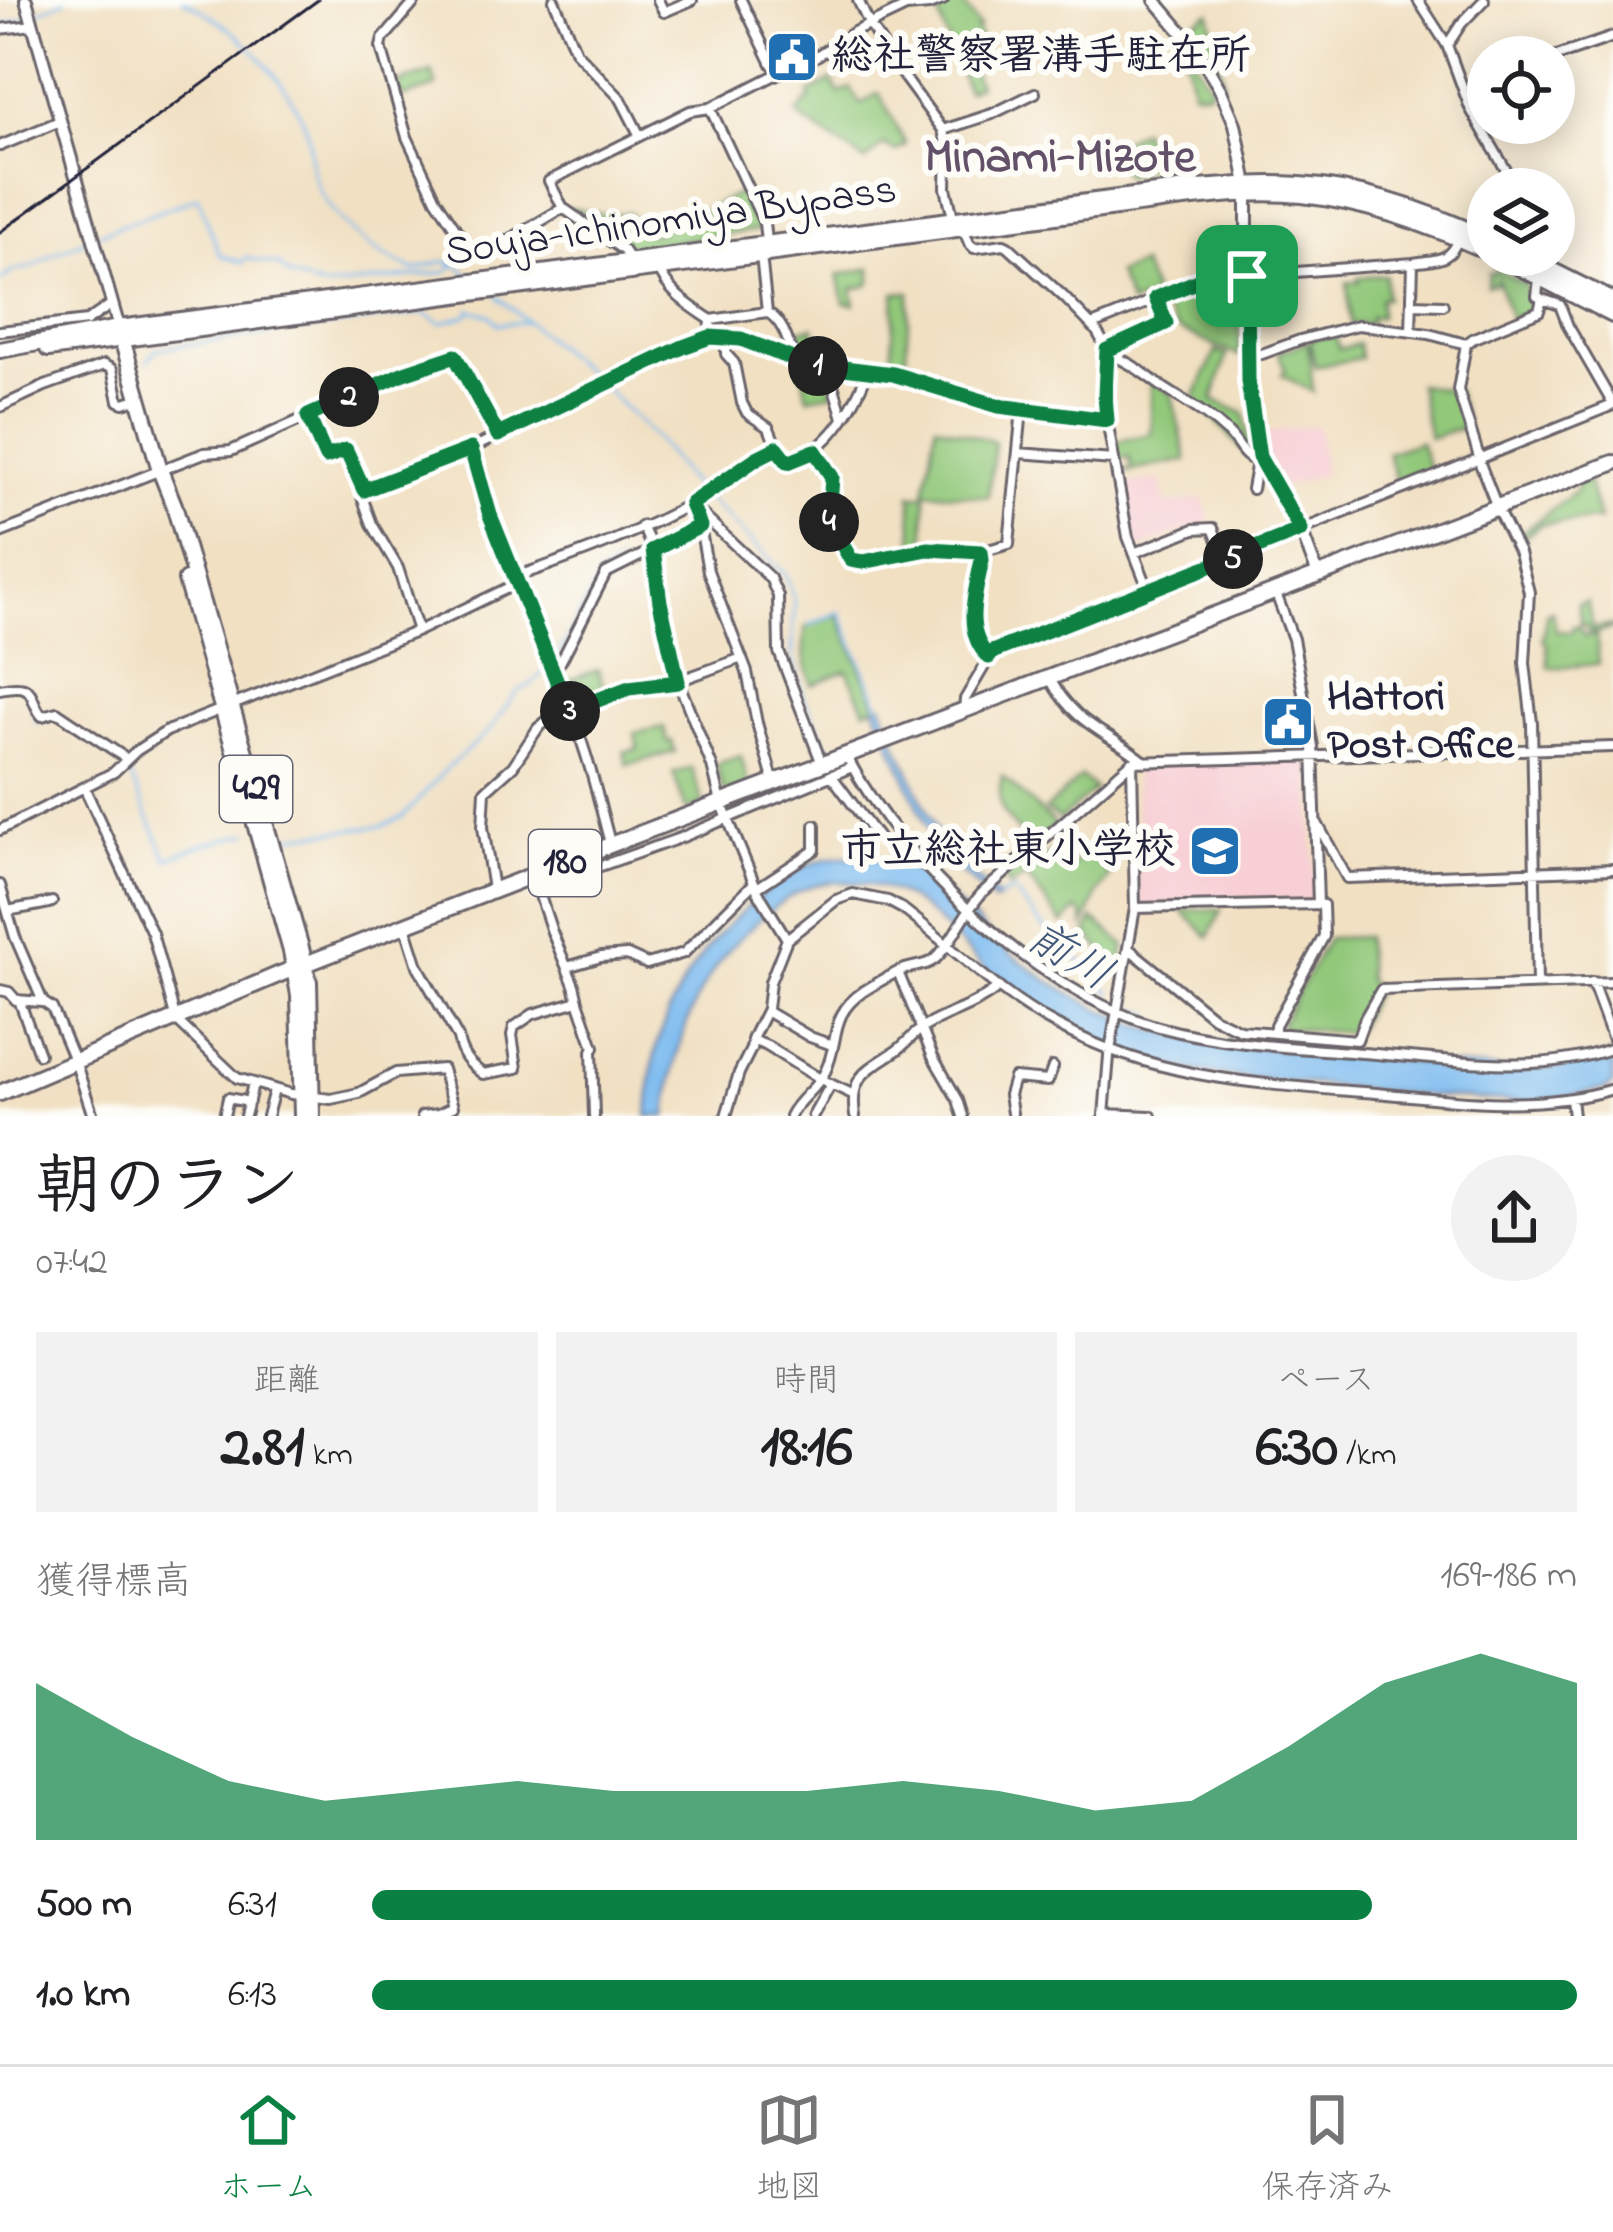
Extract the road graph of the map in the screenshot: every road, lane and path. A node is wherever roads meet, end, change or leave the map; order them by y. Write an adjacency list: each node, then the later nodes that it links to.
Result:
1 (413, 0): 27 (street)
2 (554, 0): 24 (street)
3 (658, 0): 4 (street)
4 (692, 0)
5 (741, 0): 18 (street)
6 (858, 0): 13 (street)
7 (943, 0): 13 (street)
8 (1155, 0): 26 (street)
9 (1418, 0): 16 (street)
10 (1484, 0): 16 (street)
11 (27, 4): 12 (street)
12 (33, 24): 14 (street); 22 (street)
13 (869, 24): 18 (street); 23 (street)
14 (0, 29)
15 (1613, 37): 17 (street)
16 (1447, 45): 20 (street)
17 (1575, 50)
18 (779, 73): 21 (street)
19 (1035, 93): 23 (street)
20 (1467, 100)
21 (710, 108): 24 (street); 32 (street)
22 (60, 121): 25 (street); 43 (street)
23 (943, 130): 28 (street)
24 (640, 136): 27 (street)
25 (0, 146)
26 (1247, 190): 28 (highway, Souja-Ichinomiya Bypass); 29 (highway, Souja-Ichinomiya Bypass); 30 (highway, Souja-Ichinomiya Bypass); 36 (street)
27 (563, 208): 33 (street)
28 (958, 223): 32 (highway, Souja-Ichinomiya Bypass); 49 (street)
29 (1467, 230)
30 (1459, 238): 31 (highway, Souja-Ichinomiya Bypass); 34 (street)
31 (1467, 242)
32 (763, 249): 33 (highway, Souja-Ichinomiya Bypass); 35 (highway, Souja-Ichinomiya Bypass); 46 (street)
33 (637, 263): 35 (highway, Souja-Ichinomiya Bypass); 52 (highway, Souja-Ichinomiya Bypass)
34 (1413, 263): 36 (street); 44 (street)
35 (659, 268): 48 (street)
36 (1247, 276): 41 (street); 58 (street)
37 (1541, 276): 42 (street)
38 (1557, 276): 47 (highway, Souja-Ichinomiya Bypass)
39 (1566, 276): 40 (highway, Souja-Ichinomiya Bypass)
40 (1607, 294)
41 (1156, 298): 49 (street); 57 (street)
42 (1542, 299): 55 (street); 63 (street)
43 (112, 304): 50 (street); 52 (street)
44 (1412, 304): 45 (street); 51 (street)
45 (1444, 305)
46 (767, 312): 48 (street); 59 (street)
47 (1613, 315)
48 (710, 320): 53 (street)
49 (1091, 326): 57 (street)
50 (0, 331)
51 (1411, 332): 55 (street); 58 (street)
52 (120, 334): 56 (highway, Souja-Ichinomiya Bypass); 62 (highway, 429)
53 (710, 337): 54 (street); 69 (street)
54 (726, 338): 59 (street); 70 (street)
55 (1466, 344): 76 (street)
56 (0, 352)
57 (1107, 352): 68 (street); 75 (street)
58 (1247, 355): 75 (street)
59 (794, 359): 60 (street)
60 (828, 367): 61 (street); 67 (street)
61 (868, 371): 65 (street); 67 (street)
62 (139, 398): 64 (street); 78 (highway, 429)
63 (1613, 404): 76 (street)
64 (0, 407)
65 (1022, 410): 68 (street); 73 (street)
66 (308, 416): 69 (street); 78 (street); 80 (street)
67 (843, 418): 72 (street)
68 (1107, 420): 74 (street)
69 (498, 435): 71 (street)
70 (777, 448): 72 (street); 81 (street)
71 (471, 449): 80 (street); 92 (street)
72 (815, 451): 88 (street)
73 (1018, 452): 74 (street); 88 (street)
74 (1114, 460): 89 (street)
75 (1261, 460): 79 (street); 85 (street)
76 (1479, 460): 82 (street); 85 (street)
77 (1613, 463): 82 (highway, 180)
78 (160, 470): 86 (street); 102 (highway, 429)
79 (1252, 489)
80 (364, 490): 95 (street)
81 (692, 503): 83 (street); 84 (street); 111 (street)
82 (1496, 507): 91 (highway, 180); 106 (street)
83 (642, 526): 87 (street); 92 (street)
84 (700, 526): 87 (street); 97 (street)
85 (1301, 530): 90 (street); 91 (street)
86 (0, 533)
87 (652, 548): 98 (street); 100 (street)
88 (981, 552): 96 (street)
89 (1134, 554): 90 (street); 93 (street)
90 (1226, 561): 93 (street)
91 (1318, 574): 94 (highway, 180)
92 (517, 580): 95 (street); 98 (street)
93 (1149, 591): 96 (street)
94 (1275, 591): 99 (highway, 180); 107 (street)
95 (418, 632): 102 (street)
96 (989, 657): 103 (street)
97 (742, 658): 100 (street); 112 (street)
98 (550, 669): 104 (street)
99 (1049, 678): 103 (highway, 180); 110 (street)
100 (678, 682): 104 (street); 114 (street)
101 (0, 688): 108 (street)
102 (228, 706): 108 (street); 137 (highway, 429)
103 (964, 710): 111 (highway, 180)
104 (569, 711): 119 (street); 125 (street)
105 (1613, 747): 106 (street)
106 (1531, 750): 107 (street); 121 (street)
107 (1314, 757): 110 (street); 115 (street)
108 (125, 762): 113 (street)
109 (1132, 762): 110 (street); 128 (street); 129 (street)
110 (1145, 762)
111 (838, 765): 112 (highway, 180); 114 (street); 118 (street); 128 (street)
112 (774, 783): 114 (highway, 180)
113 (85, 789): 117 (street); 150 (street)
114 (724, 810): 119 (highway, 180); 122 (street); 124 (street)
115 (1316, 822): 121 (street); 127 (street)
116 (815, 825): 124 (street)
117 (0, 830)
118 (878, 838)
119 (610, 845): 122 (highway, 180)
120 (1613, 869): 121 (street)
121 (1534, 872): 142 (street)
122 (530, 881): 125 (highway, 180); 138 (street)
123 (0, 888): 130 (street)
124 (756, 888): 134 (street); 138 (street)
125 (494, 891): 132 (highway, 180)
126 (52, 902): 130 (street)
127 (1318, 904): 129 (street); 152 (street)
128 (968, 908): 135 (street); 149 (street)
129 (1135, 908): 136 (street)
130 (8, 911): 131 (street)
131 (11, 924): 133 (street); 147 (street)
132 (405, 926): 137 (highway, 180); 146 (street)
133 (0, 928)
134 (787, 939): 135 (street); 148 (street)
135 (948, 940): 139 (street); 143 (street)
136 (1128, 948): 149 (street); 152 (street)
137 (299, 966): 150 (highway, 180); 167 (highway, 429)
138 (567, 967): 146 (street)
139 (898, 972): 151 (street); 155 (street)
140 (1592, 982): 141 (street); 142 (street); 154 (street)
141 (1613, 982)
142 (1537, 984): 152 (street)
143 (999, 987): 151 (street); 156 (street)
144 (0, 989): 145 (street)
145 (19, 1000): 147 (street); 157 (street)
146 (578, 1001): 179 (street)
147 (43, 1002): 158 (street)
148 (766, 1011): 153 (street); 155 (street)
149 (1117, 1012): 154 (street); 156 (street)
150 (176, 1020): 158 (highway, 180); 161 (street)
151 (921, 1028): 166 (street); 184 (street)
152 (1275, 1033)
153 (752, 1040): 160 (street); 180 (street)
154 (1613, 1043)
155 (832, 1045): 160 (street)
156 (1111, 1050): 168 (street); 171 (street)
157 (39, 1054)
158 (75, 1062): 165 (highway, 180); 172 (street)
159 (1053, 1067): 170 (street)
160 (820, 1079): 162 (street); 181 (street)
161 (253, 1084): 164 (street); 169 (street)
162 (831, 1084): 166 (street); 182 (street)
163 (1613, 1089): 168 (street)
164 (274, 1090): 167 (street); 175 (street)
165 (0, 1093)
166 (852, 1094): 183 (street)
167 (306, 1096): 176 (highway, 429); 177 (highway, 429); 178 (street)
168 (1571, 1099): 186 (street)
169 (249, 1102): 173 (street); 174 (street)
170 (1012, 1115)
171 (1104, 1115): 185 (street)
172 (93, 1116)
173 (224, 1116)
174 (245, 1116)
175 (267, 1116)
176 (302, 1116)
177 (312, 1116)
178 (422, 1116)
179 (593, 1116)
180 (726, 1116)
181 (790, 1116)
182 (813, 1116)
183 (855, 1116)
184 (963, 1116)
185 (1150, 1116)
186 (1573, 1116)

